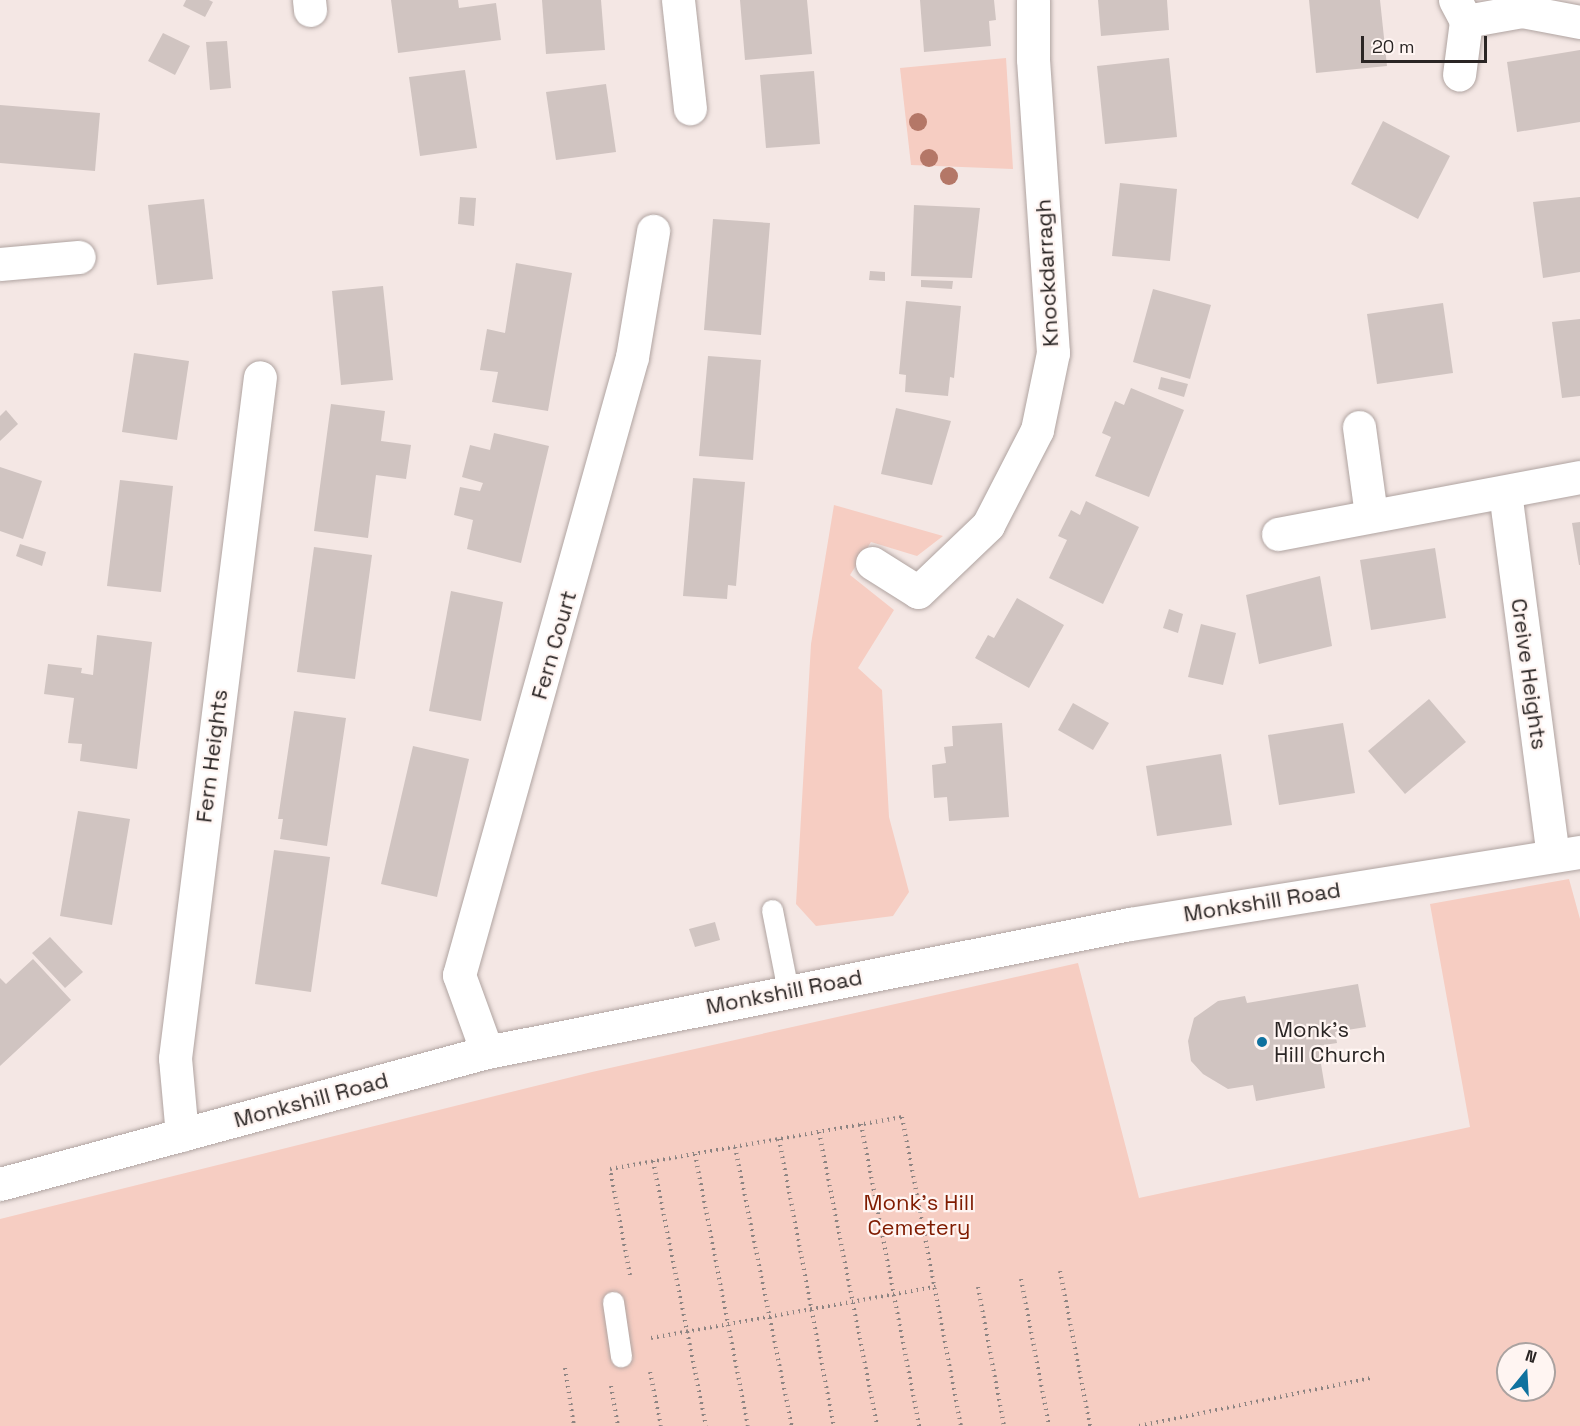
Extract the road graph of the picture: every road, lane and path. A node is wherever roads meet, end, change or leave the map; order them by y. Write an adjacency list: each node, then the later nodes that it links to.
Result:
1 (678, 0): 6 (street)
2 (1033, 0): 16 (street, Knockdarragh)
3 (1461, 11): 4 (street); 5 (street)
4 (1580, 22)
5 (1459, 75)
6 (690, 108)
7 (653, 231): 20 (street, Fern Court)
8 (79, 257): 9 (street)
9 (0, 264)
10 (260, 376): 23 (street, Fern Heights)
11 (1359, 427): 14 (street)
12 (1580, 477): 13 (street)
13 (1505, 492): 14 (street); 17 (street, Creive Heights)
14 (1371, 515): 15 (street)
15 (1278, 534)
16 (872, 563)
17 (1567, 853): 19 (street, Monkshill Road)
18 (772, 910): 19 (lane)
19 (788, 991): 20 (street, Monkshill Road)
20 (487, 1052): 23 (street, Monkshill Road)
21 (861, 1124): 22 (path); 32 (path); 34 (path)
22 (819, 1132): 24 (path); 36 (path)
23 (182, 1135): 28 (street, Monkshill Road)
24 (779, 1139): 25 (path); 37 (path)
25 (735, 1147): 26 (path); 38 (path)
26 (696, 1154): 27 (path); 39 (path)
27 (653, 1161): 31 (path); 40 (path)
28 (0, 1184)
29 (1060, 1271): 59 (path)
30 (1021, 1279): 58 (path)
31 (632, 1282)
32 (935, 1287): 34 (path); 56 (path)
33 (978, 1287): 57 (path)
34 (895, 1295): 36 (path); 55 (path)
35 (613, 1302): 42 (lane)
36 (851, 1302): 37 (path); 54 (path)
37 (812, 1310): 38 (path); 53 (path)
38 (769, 1317): 39 (path); 52 (path)
39 (726, 1324): 40 (path); 51 (path)
40 (685, 1332): 41 (path); 50 (path)
41 (643, 1339)
42 (621, 1356)
43 (648, 1362): 49 (path)
44 (566, 1368): 47 (path)
45 (1371, 1378): 60 (path)
46 (610, 1381): 48 (path)
47 (574, 1426)
48 (618, 1426)
49 (661, 1426)
50 (706, 1426)
51 (748, 1426)
52 (792, 1426)
53 (834, 1426)
54 (877, 1426)
55 (918, 1426)
56 (962, 1426)
57 (1004, 1426)
58 (1049, 1426)
59 (1090, 1426)
60 (1139, 1426)

